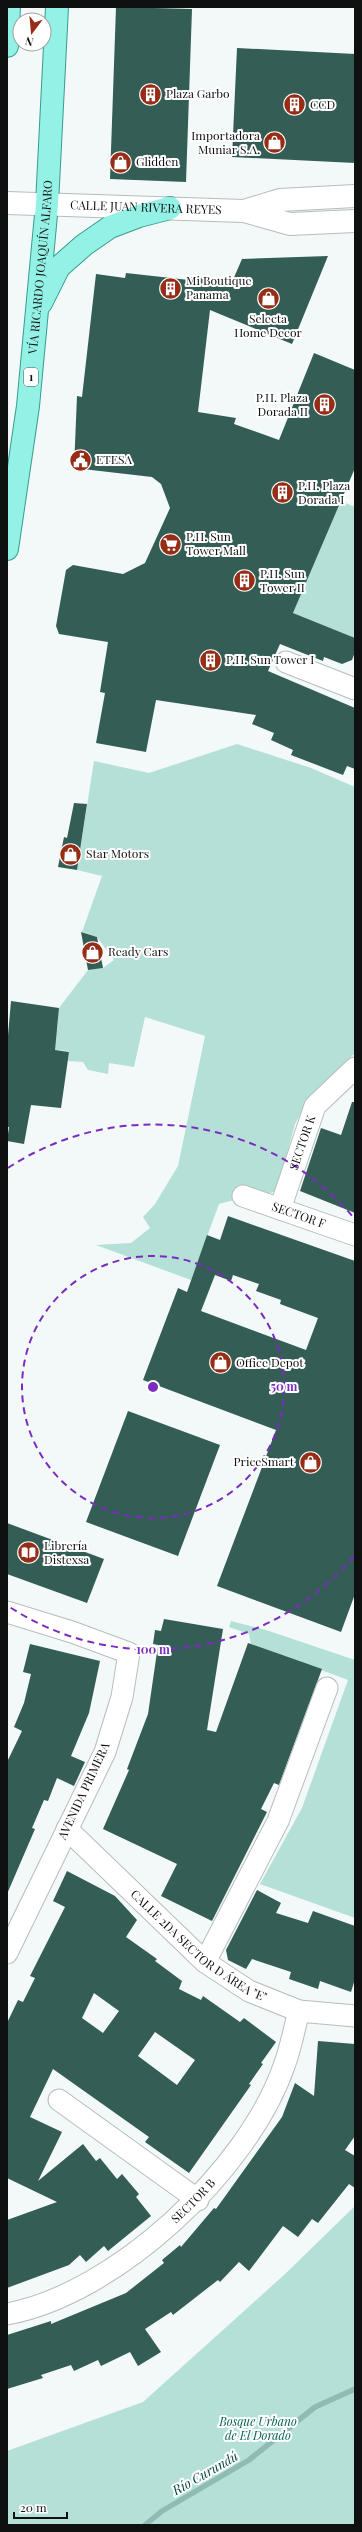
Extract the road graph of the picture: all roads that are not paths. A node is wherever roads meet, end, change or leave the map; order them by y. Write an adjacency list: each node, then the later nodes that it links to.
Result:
1 (9, 7): 3 (main road)
2 (57, 7): 6 (main road, VÍA RICARDO JOAQUÍN ALFARO / 1)
3 (7, 46)
4 (355, 196): 8 (street, CALLE JUAN RIVERA REYES)
5 (7, 203): 6 (street, CALLE JUAN RIVERA REYES)
6 (48, 204): 7 (street, CALLE JUAN RIVERA REYES); 10 (main road, VÍA RICARDO JOAQUÍN ALFARO / 1)
7 (170, 208): 8 (street, CALLE JUAN RIVERA REYES); 10 (main road)
8 (244, 211): 9 (street, CALLE JUAN RIVERA REYES)
9 (355, 221)
10 (37, 312): 11 (main road, VÍA RICARDO JOAQUÍN ALFARO / 1)
11 (7, 549)
12 (286, 662): 13 (street)
13 (355, 689)
14 (355, 1068): 16 (street, SECTOR K)
15 (243, 1196): 16 (street, SECTOR F)
16 (280, 1209): 17 (street, SECTOR F)
17 (355, 1235)
18 (7, 1612): 20 (street, AVENIDA PRIMERA)
19 (327, 1688): 22 (street)
20 (67, 1829): 21 (street, AVENIDA PRIMERA); 22 (street, CALLE 2DA SECTOR D ÁREA "E")
21 (7, 1953)
22 (205, 1962): 23 (street, CALLE 2DA SECTOR D ÁREA "E")
23 (299, 2011): 24 (street, CALLE 2DA SECTOR D ÁREA "E"); 26 (street, SECTOR B)
24 (355, 2016)
25 (59, 2100): 26 (street)
26 (198, 2200): 27 (street, SECTOR B)
27 (7, 2314)

